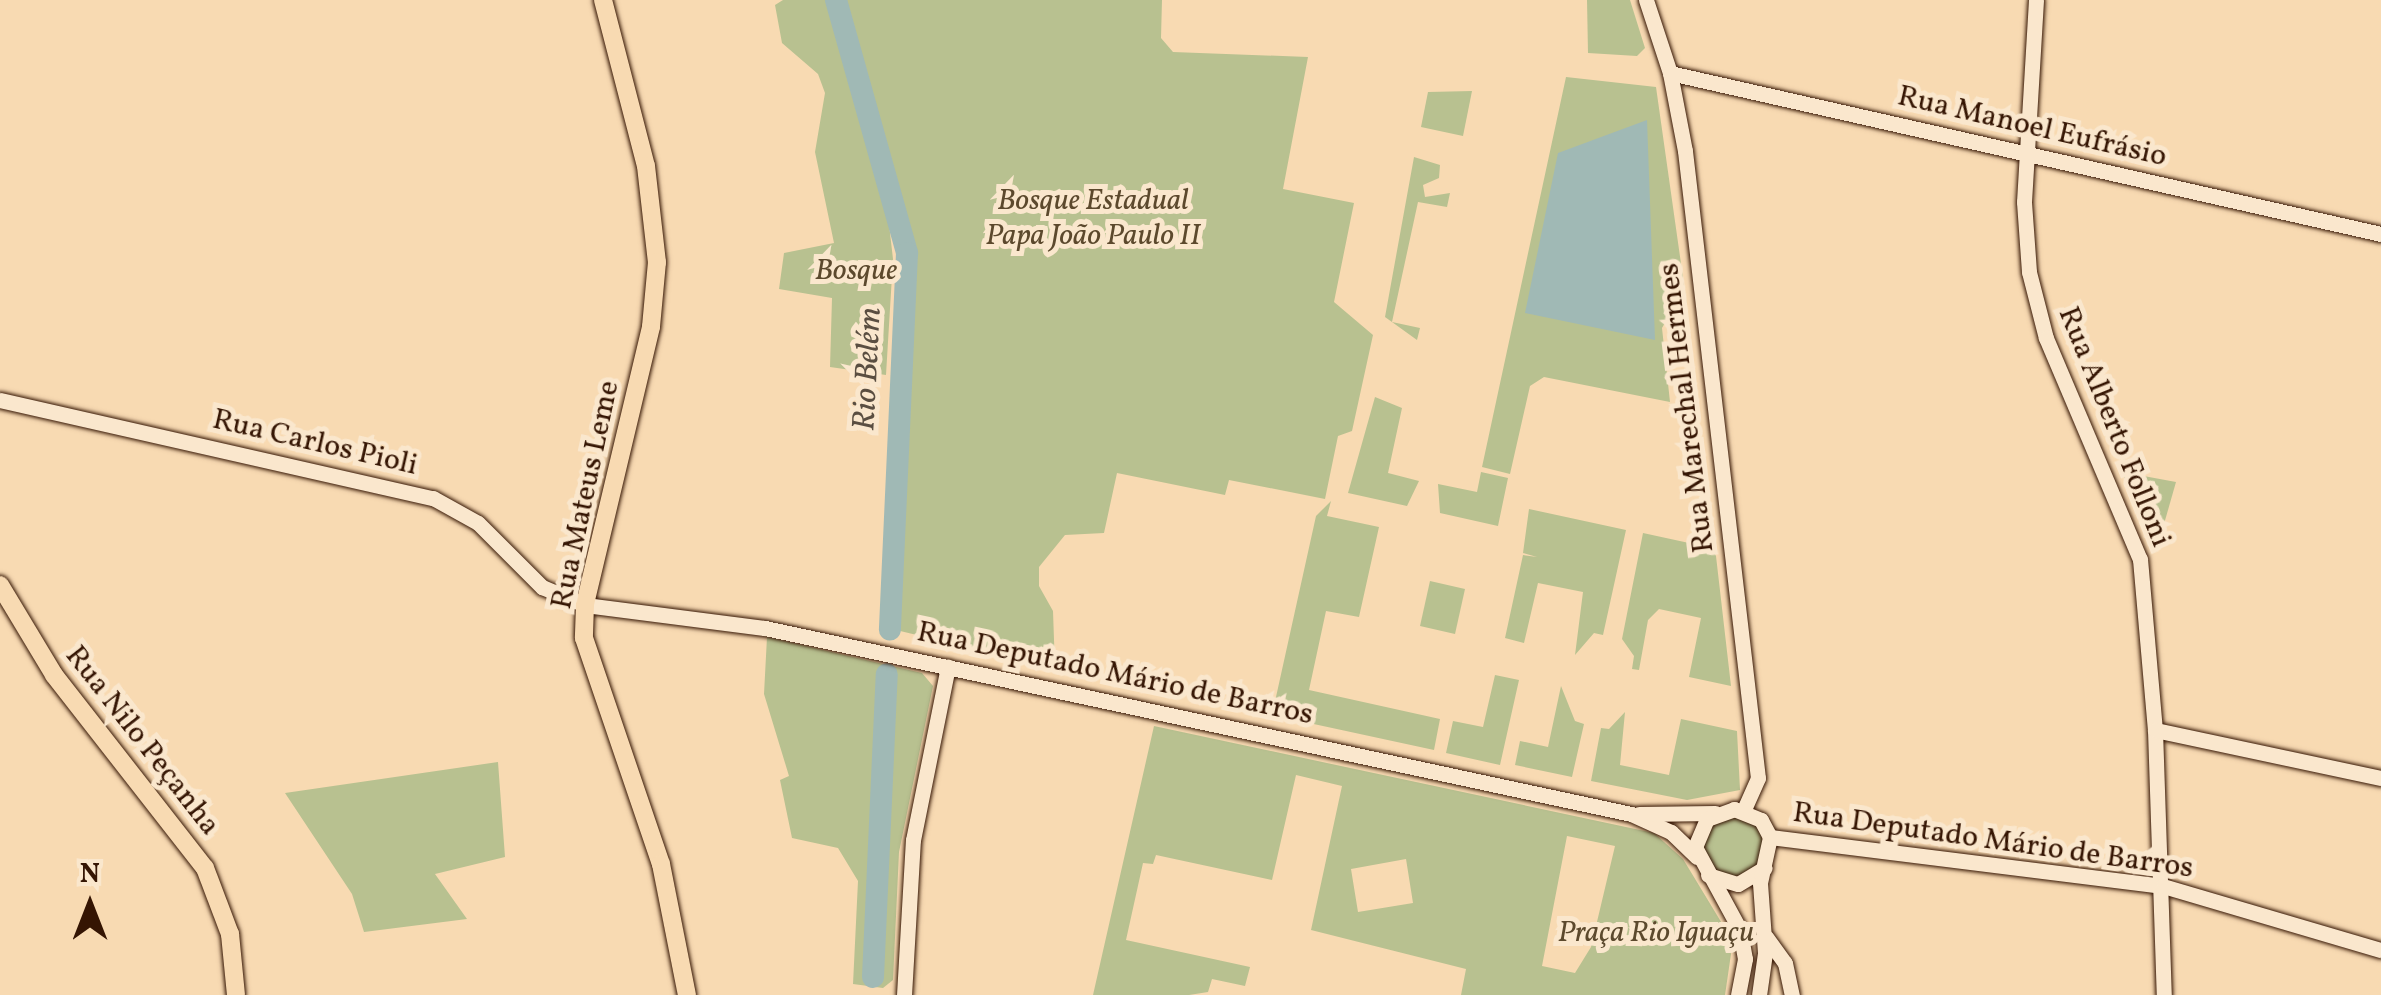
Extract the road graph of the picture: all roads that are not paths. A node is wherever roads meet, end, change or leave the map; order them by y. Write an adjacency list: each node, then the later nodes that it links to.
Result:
1 (603, 0): 9 (main road, Rua Mateus Leme)
2 (1646, 0): 4 (main road, Rua Marechal Hermes)
3 (2036, 0): 5 (main road, Rua Alberto Folloni)
4 (1670, 73): 5 (main road, Rua Manoel Eufrásio); 13 (main road, Rua Marechal Hermes)
5 (2025, 152): 6 (main road, Rua Manoel Eufrásio); 11 (main road, Rua Alberto Folloni)
6 (2381, 234)
7 (0, 400): 9 (main road, Rua Carlos Pioli)
8 (0, 585): 23 (main road, Rua Nilo Peçanha)
9 (584, 605): 10 (main road, Rua Deputado Mário de Barros); 24 (main road, Rua Mateus Leme)
10 (948, 666): 15 (main road, Rua Deputado Mário de Barros); 25 (main road)
11 (2155, 730): 12 (main road); 20 (main road, Rua Alberto Folloni)
12 (2381, 778)
13 (1744, 810): 14 (main road); 16 (main road)
14 (1715, 813): 15 (main road, Rua Deputado Mário de Barros); 17 (main road)
15 (1631, 814): 17 (main road, Rua Deputado Mário de Barros)
16 (1770, 837): 18 (main road); 20 (main road, Rua Deputado Mário de Barros)
17 (1697, 857): 19 (main road)
18 (1765, 868): 19 (main road); 21 (main road)
19 (1708, 875): 26 (main road)
20 (2163, 886): 22 (main road, Rua Deputado Mário de Barros); 29 (main road, Rua Alberto Folloni)
21 (1764, 935): 27 (main road); 28 (main road)
22 (2381, 950)
23 (236, 995)
24 (686, 995)
25 (904, 995)
26 (1738, 995)
27 (1759, 995)
28 (1792, 995)
29 (2164, 995)

